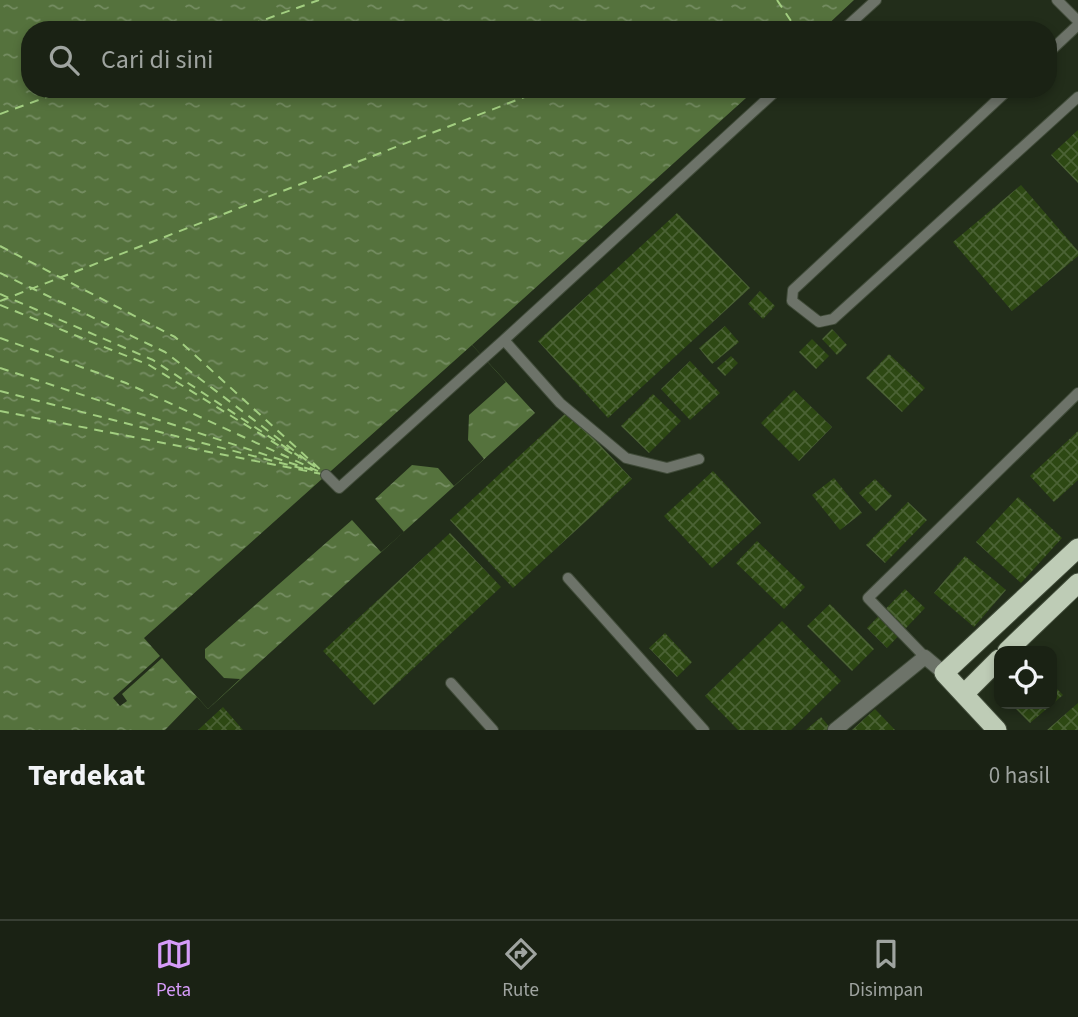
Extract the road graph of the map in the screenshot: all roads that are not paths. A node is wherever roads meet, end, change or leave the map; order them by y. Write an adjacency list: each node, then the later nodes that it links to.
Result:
1 (876, 0): 3 (lane)
2 (1058, 0): 4 (lane)
3 (854, 21)
4 (1078, 23): 5 (lane)
5 (1057, 44)
6 (1078, 97): 8 (lane)
7 (768, 98): 9 (lane)
8 (999, 98)
9 (504, 340): 11 (lane); 12 (lane)
10 (1078, 393): 17 (lane)
11 (699, 458)
12 (326, 475)
13 (1078, 548): 19 (highway)
14 (568, 578): 23 (lane)
15 (1078, 583): 16 (highway)
16 (1012, 646)
17 (925, 657): 19 (street); 24 (street)
18 (994, 664): 21 (highway)
19 (944, 673): 21 (highway)
20 (451, 684): 22 (lane)
21 (964, 694): 25 (highway)
22 (493, 730)
23 (704, 730)
24 (835, 730)
25 (997, 730)

